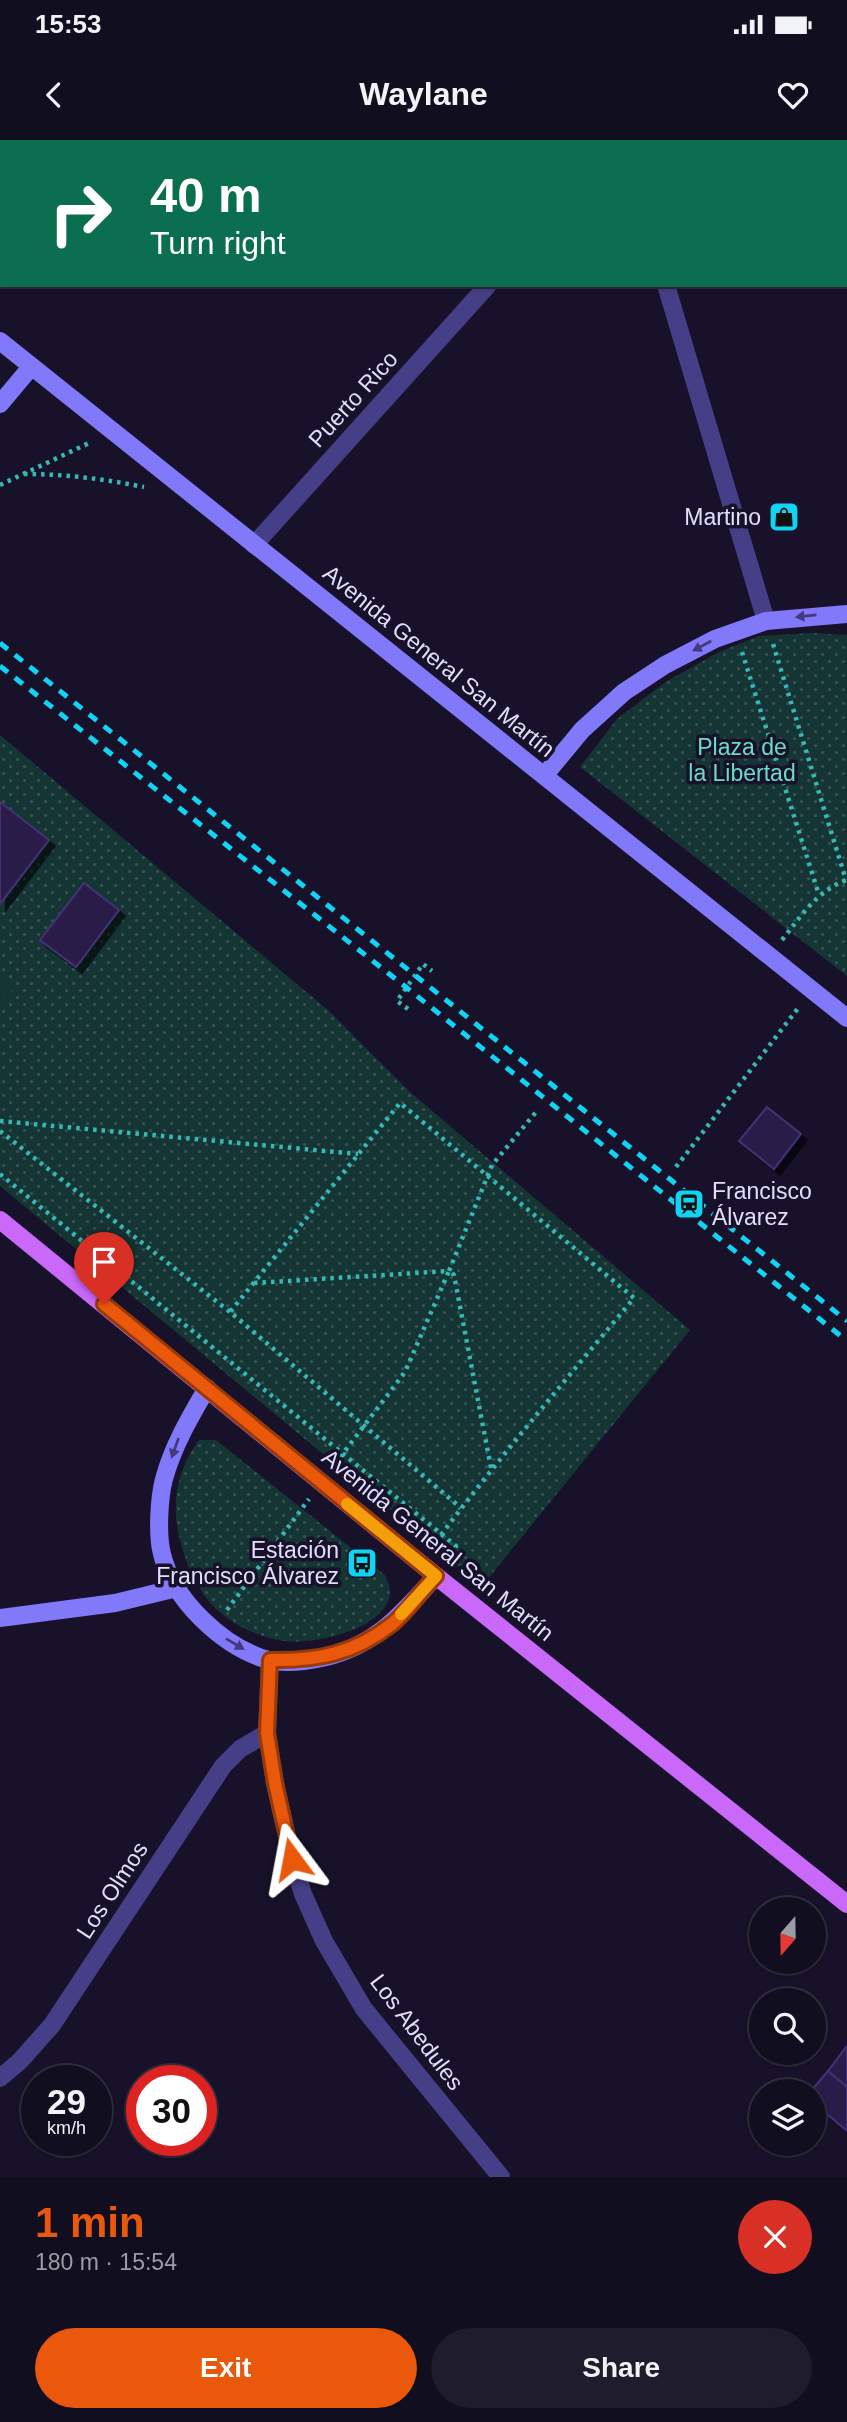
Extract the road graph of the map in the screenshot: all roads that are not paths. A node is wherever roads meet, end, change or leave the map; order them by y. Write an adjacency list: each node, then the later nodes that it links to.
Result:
1 (486, 287): 6 (street, Puerto Rico)
2 (667, 287): 8 (street)
3 (0, 341): 4 (street, Avenida General San Martín)
4 (31, 368): 5 (street); 6 (street, Avenida General San Martín)
5 (0, 404)
6 (254, 545): 9 (street, Avenida General San Martín)
7 (847, 614): 8 (street, one-way to 8)
8 (766, 621): 9 (street, one-way to 9)
9 (544, 776): 10 (street, Avenida General San Martín)
10 (847, 1018)
11 (0, 1220): 12 (main road, Avenida General San Martín)
12 (207, 1388): 13 (main road, Avenida General San Martín); 14 (street, one-way to 14)
13 (436, 1576): 16 (street); 18 (main road, Avenida General San Martín)
14 (177, 1588): 15 (street); 16 (street, one-way to 16)
15 (0, 1618)
16 (270, 1660): 17 (street, Los Abedules)
17 (267, 1733): 19 (street, Los Olmos); 20 (street, Los Abedules)
18 (847, 1904)
19 (0, 2078)
20 (501, 2177)

